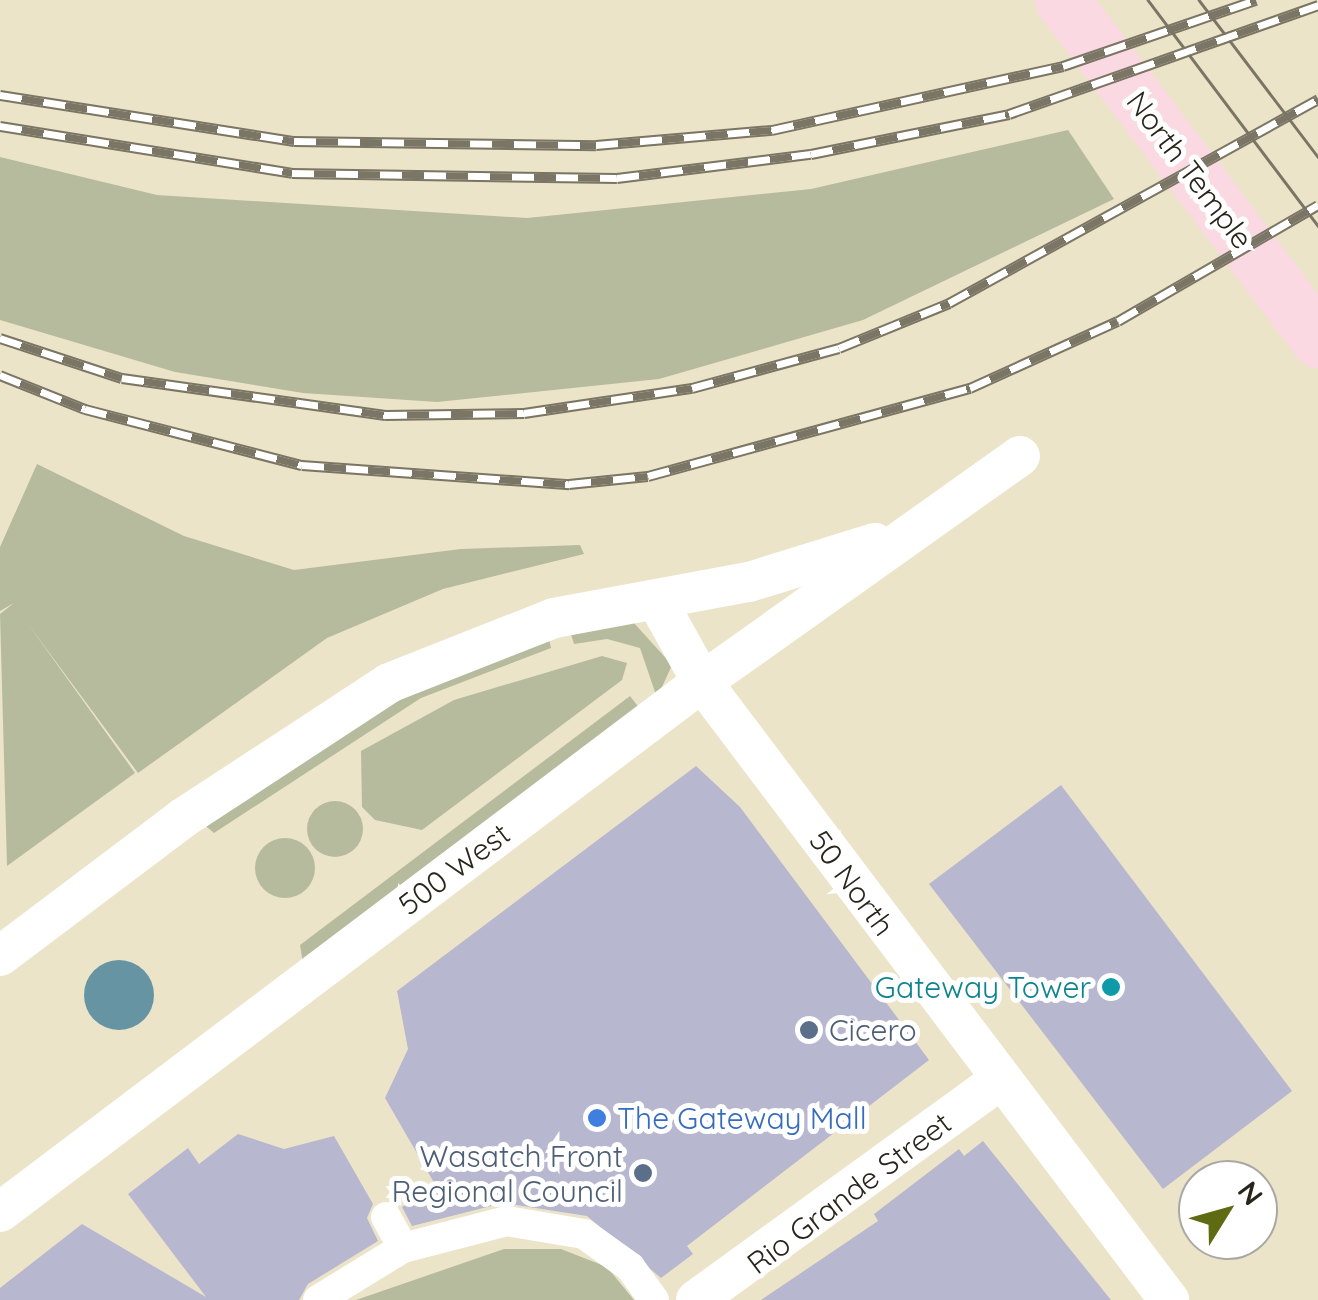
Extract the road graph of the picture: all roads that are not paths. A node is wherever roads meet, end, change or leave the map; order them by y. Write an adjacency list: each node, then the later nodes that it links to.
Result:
1 (1062, 0): 2 (main road, North Temple)
2 (1318, 340)
3 (1020, 456): 4 (street, 500 West)
4 (912, 531): 5 (street, 500 West); 6 (street, 500 West)
5 (657, 601): 6 (street, 50 North); 7 (street, 500 West)
6 (702, 682): 8 (street, 50 North); 9 (street, 500 West)
7 (0, 956)
8 (998, 1081): 14 (street, Rio Grande Street); 15 (street, 50 North)
9 (0, 1212)
10 (386, 1216): 11 (street)
11 (409, 1246): 12 (street); 13 (street)
12 (650, 1294)
13 (318, 1300)
14 (696, 1300)
15 (1169, 1300)

